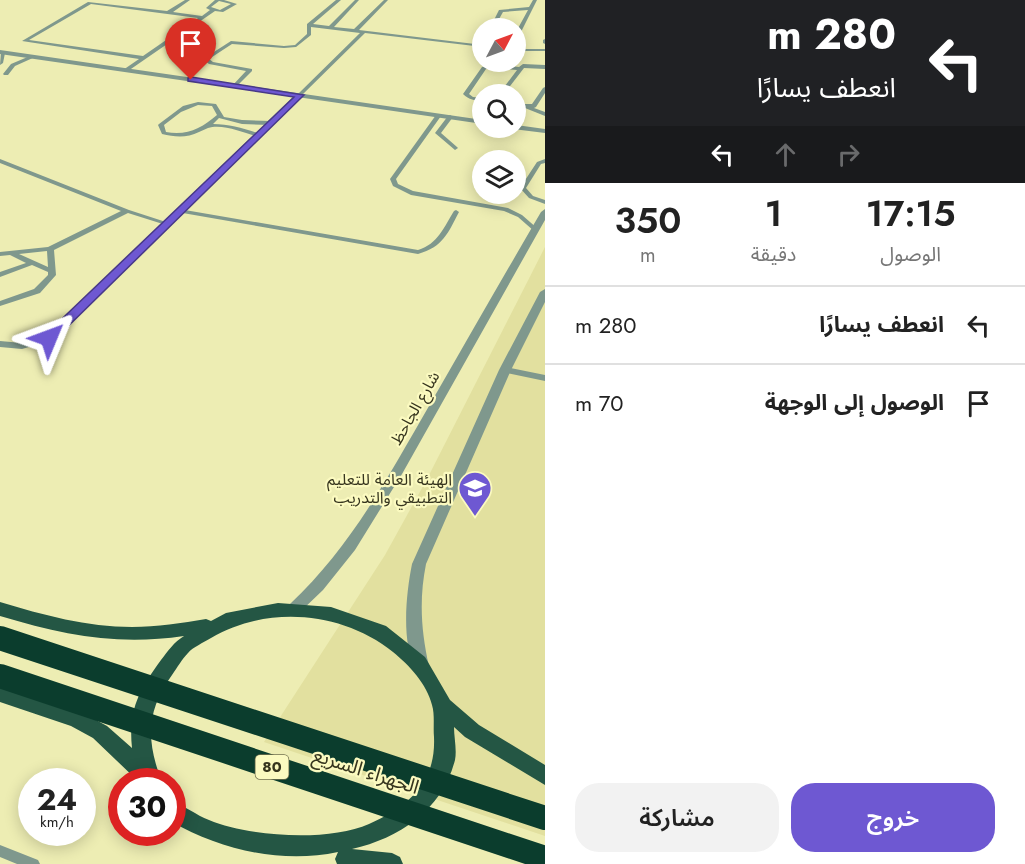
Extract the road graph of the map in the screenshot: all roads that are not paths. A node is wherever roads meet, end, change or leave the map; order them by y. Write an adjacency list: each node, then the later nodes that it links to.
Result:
1 (188, 0): 9 (lane)
2 (219, 0): 8 (lane); 8 (lane)
3 (339, 0): 13 (lane)
4 (357, 0): 14 (lane)
5 (386, 0): 15 (lane)
6 (535, 0): 7 (lane)
7 (530, 8): 11 (lane); 12 (lane)
8 (213, 10): 10 (lane)
9 (168, 13): 10 (lane); 24 (lane)
10 (202, 17): 24 (lane)
11 (497, 18)
12 (525, 18)
13 (309, 25): 14 (lane); 33 (lane)
14 (330, 28): 15 (lane)
15 (355, 31): 16 (lane)
16 (363, 32): 17 (lane); 35 (lane)
17 (472, 45)
18 (526, 47): 20 (lane)
19 (526, 49): 20 (lane)
20 (533, 49): 21 (lane)
21 (545, 50)
22 (1, 52): 23 (street); 25 (lane)
23 (32, 57): 28 (street); 30 (lane)
24 (144, 58): 28 (lane)
25 (0, 63)
26 (526, 66): 27 (lane)
27 (545, 67)
28 (126, 70): 33 (street)
29 (518, 72): 31 (lane)
30 (6, 74)
31 (509, 84)
32 (472, 85): 36 (lane)
33 (235, 86): 35 (street)
34 (545, 89): 38 (lane)
35 (300, 95): 42 (street); 45 (street)
36 (472, 98)
37 (526, 106): 38 (lane)
38 (530, 106): 39 (lane); 40 (lane)
39 (545, 108)
40 (545, 114)
41 (220, 115): 45 (lane); 46 (lane); 46 (lane)
42 (438, 116): 43 (street); 49 (lane)
43 (450, 117): 44 (street); 52 (lane)
44 (472, 120)
45 (271, 123): 50 (street)
46 (208, 126): 50 (lane)
47 (526, 128): 48 (street)
48 (545, 131)
49 (425, 134): 51 (lane); 61 (lane)
50 (259, 135): 57 (street)
51 (446, 148)
52 (455, 148)
53 (0, 161): 56 (lane)
54 (545, 161): 55 (lane)
55 (545, 202)
56 (127, 211): 60 (lane); 62 (lane)
57 (178, 211): 58 (lane); 60 (street)
58 (456, 212)
59 (545, 212): 61 (street, شارع الجاحظ)
60 (166, 223): 69 (street)
61 (536, 230): 72 (street, شارع الجاحظ)
62 (50, 249): 63 (lane); 65 (lane)
63 (4, 253): 64 (lane)
64 (32, 263): 65 (lane); 66 (lane)
65 (51, 271): 68 (lane)
66 (0, 275)
67 (545, 292): 70 (street)
68 (0, 304)
69 (0, 344)
70 (505, 369): 71 (lane); 76 (street)
71 (545, 378)
72 (295, 608): 74 (main road); 76 (main road)
73 (0, 609): 74 (main road)
74 (215, 625): 81 (main road)
75 (0, 638): 83 (highway, الجهراء السريع / 80, bridge)
76 (422, 667): 79 (main road)
77 (0, 676): 87 (highway, الجهراء السريع / 80, bridge)
78 (0, 694): 80 (main road)
79 (442, 705): 82 (main road); 86 (main road)
80 (138, 768)
81 (147, 768)
82 (545, 776)
83 (545, 818)
84 (186, 824): 86 (main road)
85 (0, 851): 88 (lane)
86 (340, 858): 89 (main road)
87 (545, 858)
88 (33, 864)
89 (392, 864)

